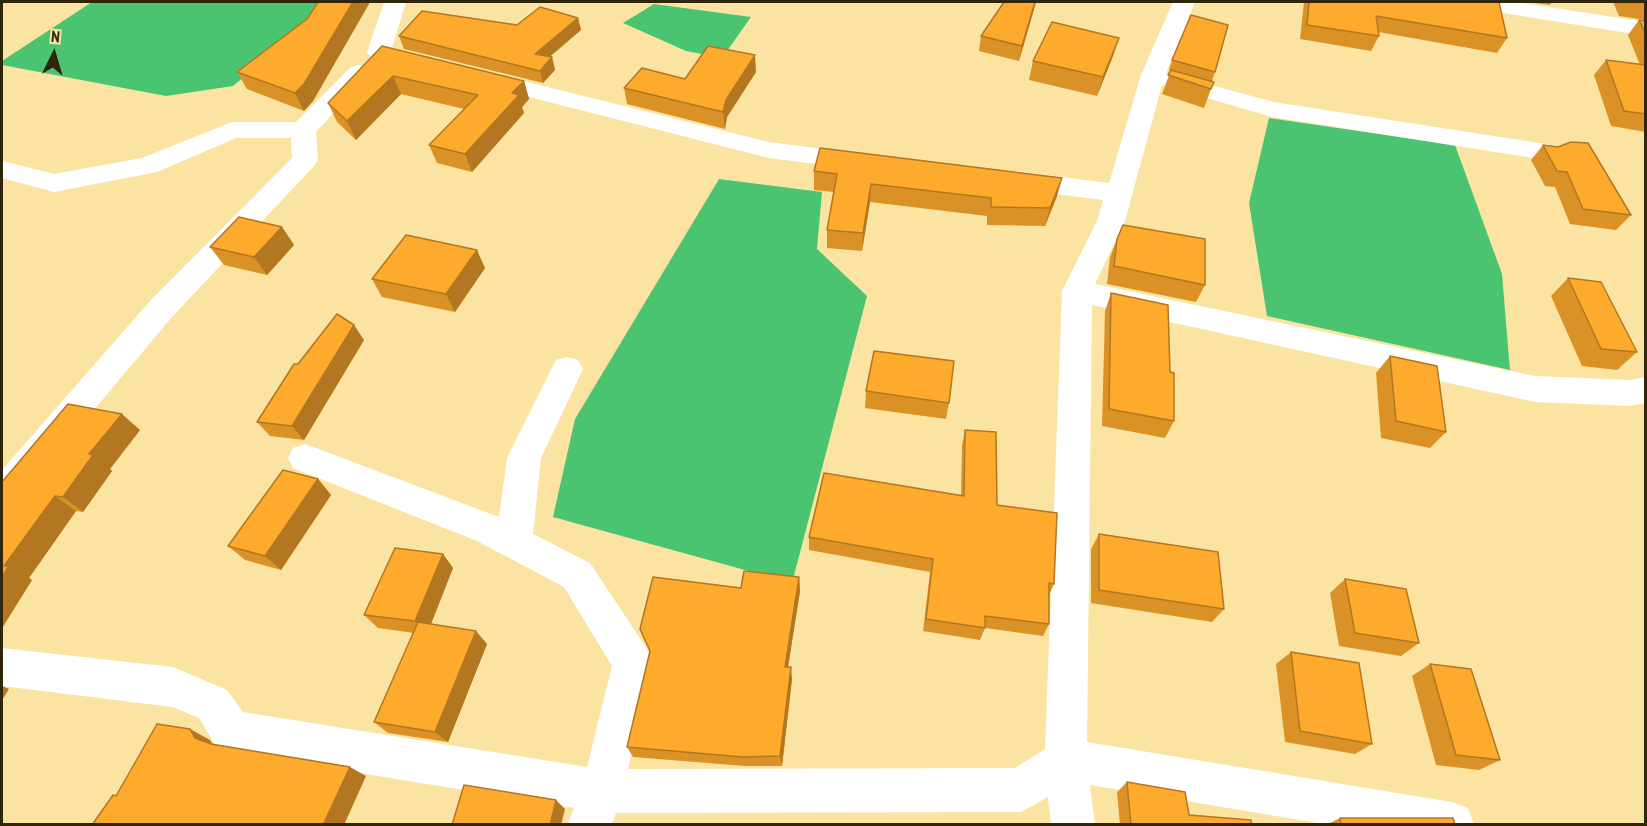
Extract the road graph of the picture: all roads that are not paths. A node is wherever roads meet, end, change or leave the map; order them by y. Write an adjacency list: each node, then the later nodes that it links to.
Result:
1 (395, 2): 5 (street)
2 (1184, 2): 6 (street)
3 (1478, 2): 4 (street)
4 (1646, 29)
5 (379, 52): 7 (street); 9 (street)
6 (1153, 75): 8 (street); 12 (street)
7 (303, 130): 10 (street); 17 (street)
8 (1545, 152)
9 (886, 164)
10 (2, 169)
11 (991, 177): 12 (street)
12 (1119, 193): 13 (street)
13 (1077, 291): 15 (street); 20 (street)
14 (567, 369): 18 (street)
15 (1646, 390)
16 (305, 458): 18 (street)
17 (2, 494)
18 (514, 542): 21 (street)
19 (2, 667): 21 (street)
20 (1066, 760): 21 (street); 22 (street); 23 (street)
21 (596, 808)
22 (1073, 825)
23 (1452, 825)

